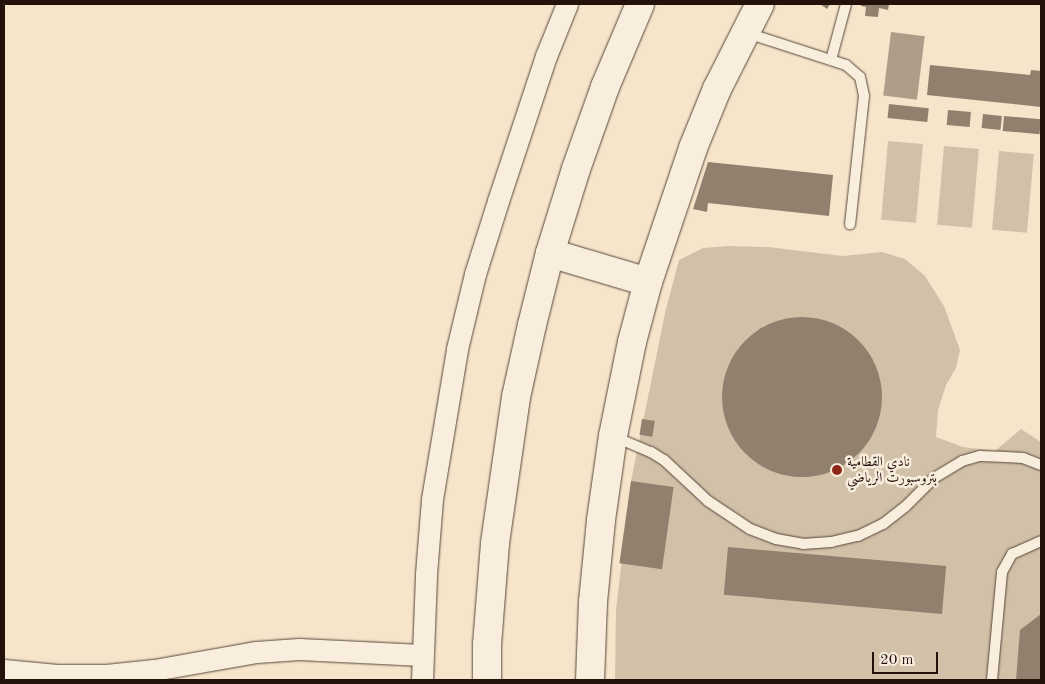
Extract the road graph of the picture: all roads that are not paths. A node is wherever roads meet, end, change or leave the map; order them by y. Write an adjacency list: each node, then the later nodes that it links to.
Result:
1 (567, 4): 13 (street)
2 (640, 4): 8 (street)
3 (760, 4): 5 (street)
4 (846, 4): 6 (lane)
5 (744, 32): 6 (lane); 9 (street)
6 (831, 60): 7 (lane)
7 (850, 224)
8 (550, 253): 9 (street); 16 (street)
9 (648, 282): 10 (street)
10 (613, 436): 11 (lane); 17 (street)
11 (1041, 465)
12 (1041, 541): 18 (lane)
13 (422, 655): 14 (street); 15 (street)
14 (4, 670)
15 (422, 680)
16 (487, 680)
17 (590, 680)
18 (992, 680)

